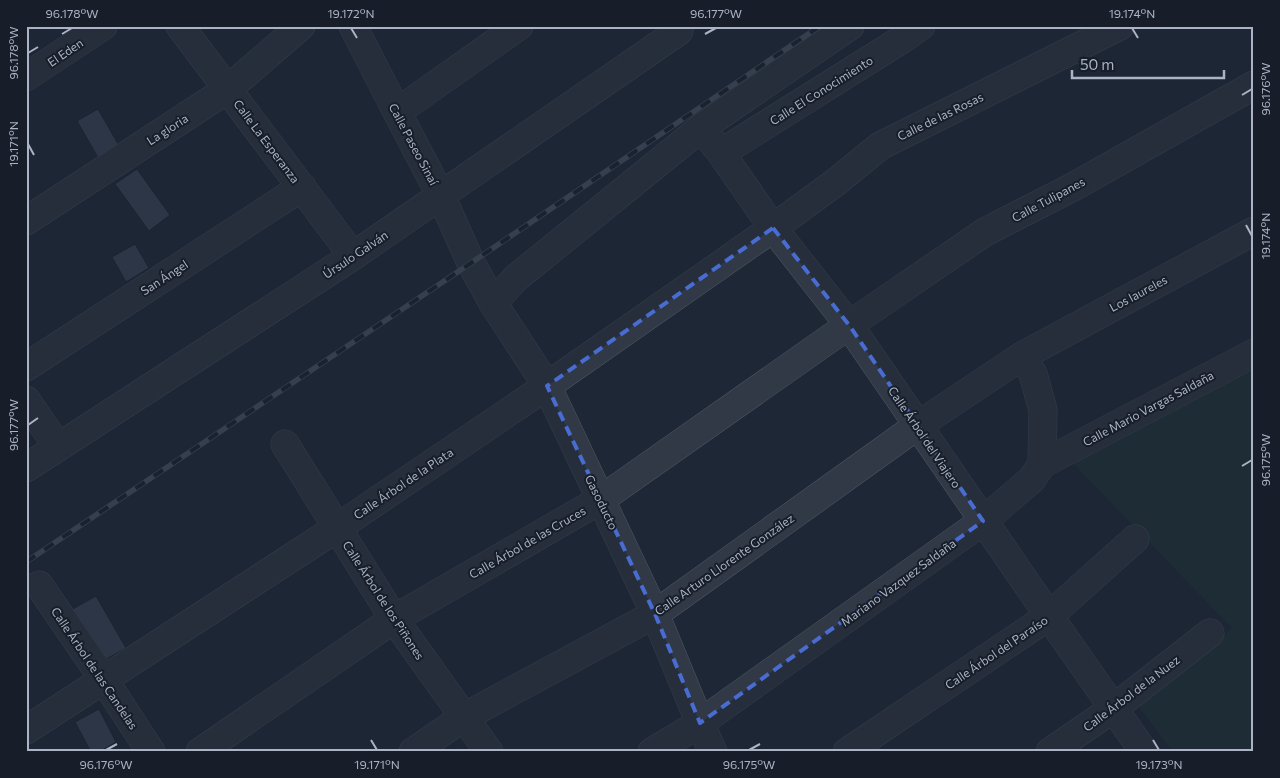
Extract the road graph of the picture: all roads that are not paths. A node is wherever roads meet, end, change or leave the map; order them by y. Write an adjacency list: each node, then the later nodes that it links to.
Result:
1 (103, 26): 10 (street, El Eden)
2 (180, 26): 12 (street, Calle La Esperanza)
3 (301, 26): 12 (street, La gloria)
4 (353, 26): 13 (street, Calle Paseo Sinaí)
5 (519, 26): 13 (street)
6 (850, 26): 14 (street)
7 (921, 26): 15 (street, Calle El Conocimiento)
8 (1120, 26): 19 (street, Calle de las Rosas)
9 (679, 31): 17 (street, Úrsulo Galván)
10 (26, 77)
11 (1254, 85): 24 (street, Calle Tulipanes)
12 (228, 89): 16 (street, Calle La Esperanza); 18 (street, La gloria)
13 (397, 112): 17 (street, Calle Paseo Sinaí)
14 (701, 128): 15 (street, Calle Árbol del Viajero); 23 (street)
15 (720, 153): 19 (street, Calle Árbol del Viajero)
16 (302, 187): 21 (street, Calle La Esperanza); 27 (street, San Ángel)
17 (441, 196): 21 (street, Úrsulo Galván); 22 (street, Calle Paseo Sinaí)
18 (26, 221)
19 (773, 228): 24 (street, Calle Árbol del Viajero); 28 (street, Calle Árbol de la Plata)
20 (1254, 230): 26 (street, Los laureles)
21 (353, 256): 32 (street, Úrsulo Galván)
22 (471, 263): 23 (street, Gasoducto)
23 (493, 303): 28 (street, Gasoducto)
24 (849, 325): 30 (street, Calle Árbol del Viajero); 35 (street, Calle Árbol de las Cruces)
25 (1254, 353): 33 (street, Calle Mario Vargas Saldaña)
26 (1022, 356): 30 (street, Calle Arturo Llorente González); 33 (street)
27 (26, 367)
28 (547, 386): 35 (street, Gasoducto); 37 (street, Calle Árbol de la Plata)
29 (26, 400): 32 (street)
30 (917, 426): 36 (street, Calle Árbol del Viajero); 40 (street, Calle Arturo Llorente González)
31 (285, 444): 37 (street, Calle Árbol de los Piñones)
32 (58, 447): 34 (street, Úrsulo Galván)
33 (1042, 464): 36 (street, Mariano Vazquez Saldaña)
34 (26, 468)
35 (600, 500): 40 (street, Gasoducto); 42 (street, Calle Árbol de las Cruces)
36 (983, 521): 41 (street, Calle Árbol del Viajero); 47 (street, Mariano Vazquez Saldaña)
37 (337, 528): 42 (street, Calle Árbol de los Piñones); 44 (street, Calle Árbol de la Plata)
38 (1135, 539): 41 (street, Calle Árbol del Paraíso)
39 (39, 585): 44 (street, Calle Árbol de las Candelas)
40 (656, 614): 46 (street, Calle Arturo Llorente González); 47 (street, Gasoducto)
41 (1049, 616): 45 (street, Calle Árbol del Viajero); 55 (street, Calle Árbol del Paraíso)
42 (394, 619): 46 (street, Calle Árbol de los Piñones); 50 (street, Calle Árbol de las Cruces)
43 (1210, 633): 45 (street, Calle Árbol de la Nuez)
44 (104, 680): 48 (street, Calle Árbol de la Plata); 49 (street, Calle Árbol de las Candelas)
45 (1114, 708): 56 (street, Calle Árbol de la Nuez); 57 (street, Calle Árbol del Viajero)
46 (464, 717): 51 (street, Calle Arturo Llorente González); 52 (street, Calle Árbol de los Piñones)
47 (700, 723): 53 (street, Mariano Vazquez Saldaña); 54 (street, Gasoducto)
48 (26, 730)
49 (151, 752)
50 (200, 752)
51 (413, 752)
52 (489, 752)
53 (652, 752)
54 (713, 752)
55 (847, 752)
56 (1050, 752)
57 (1144, 752)

